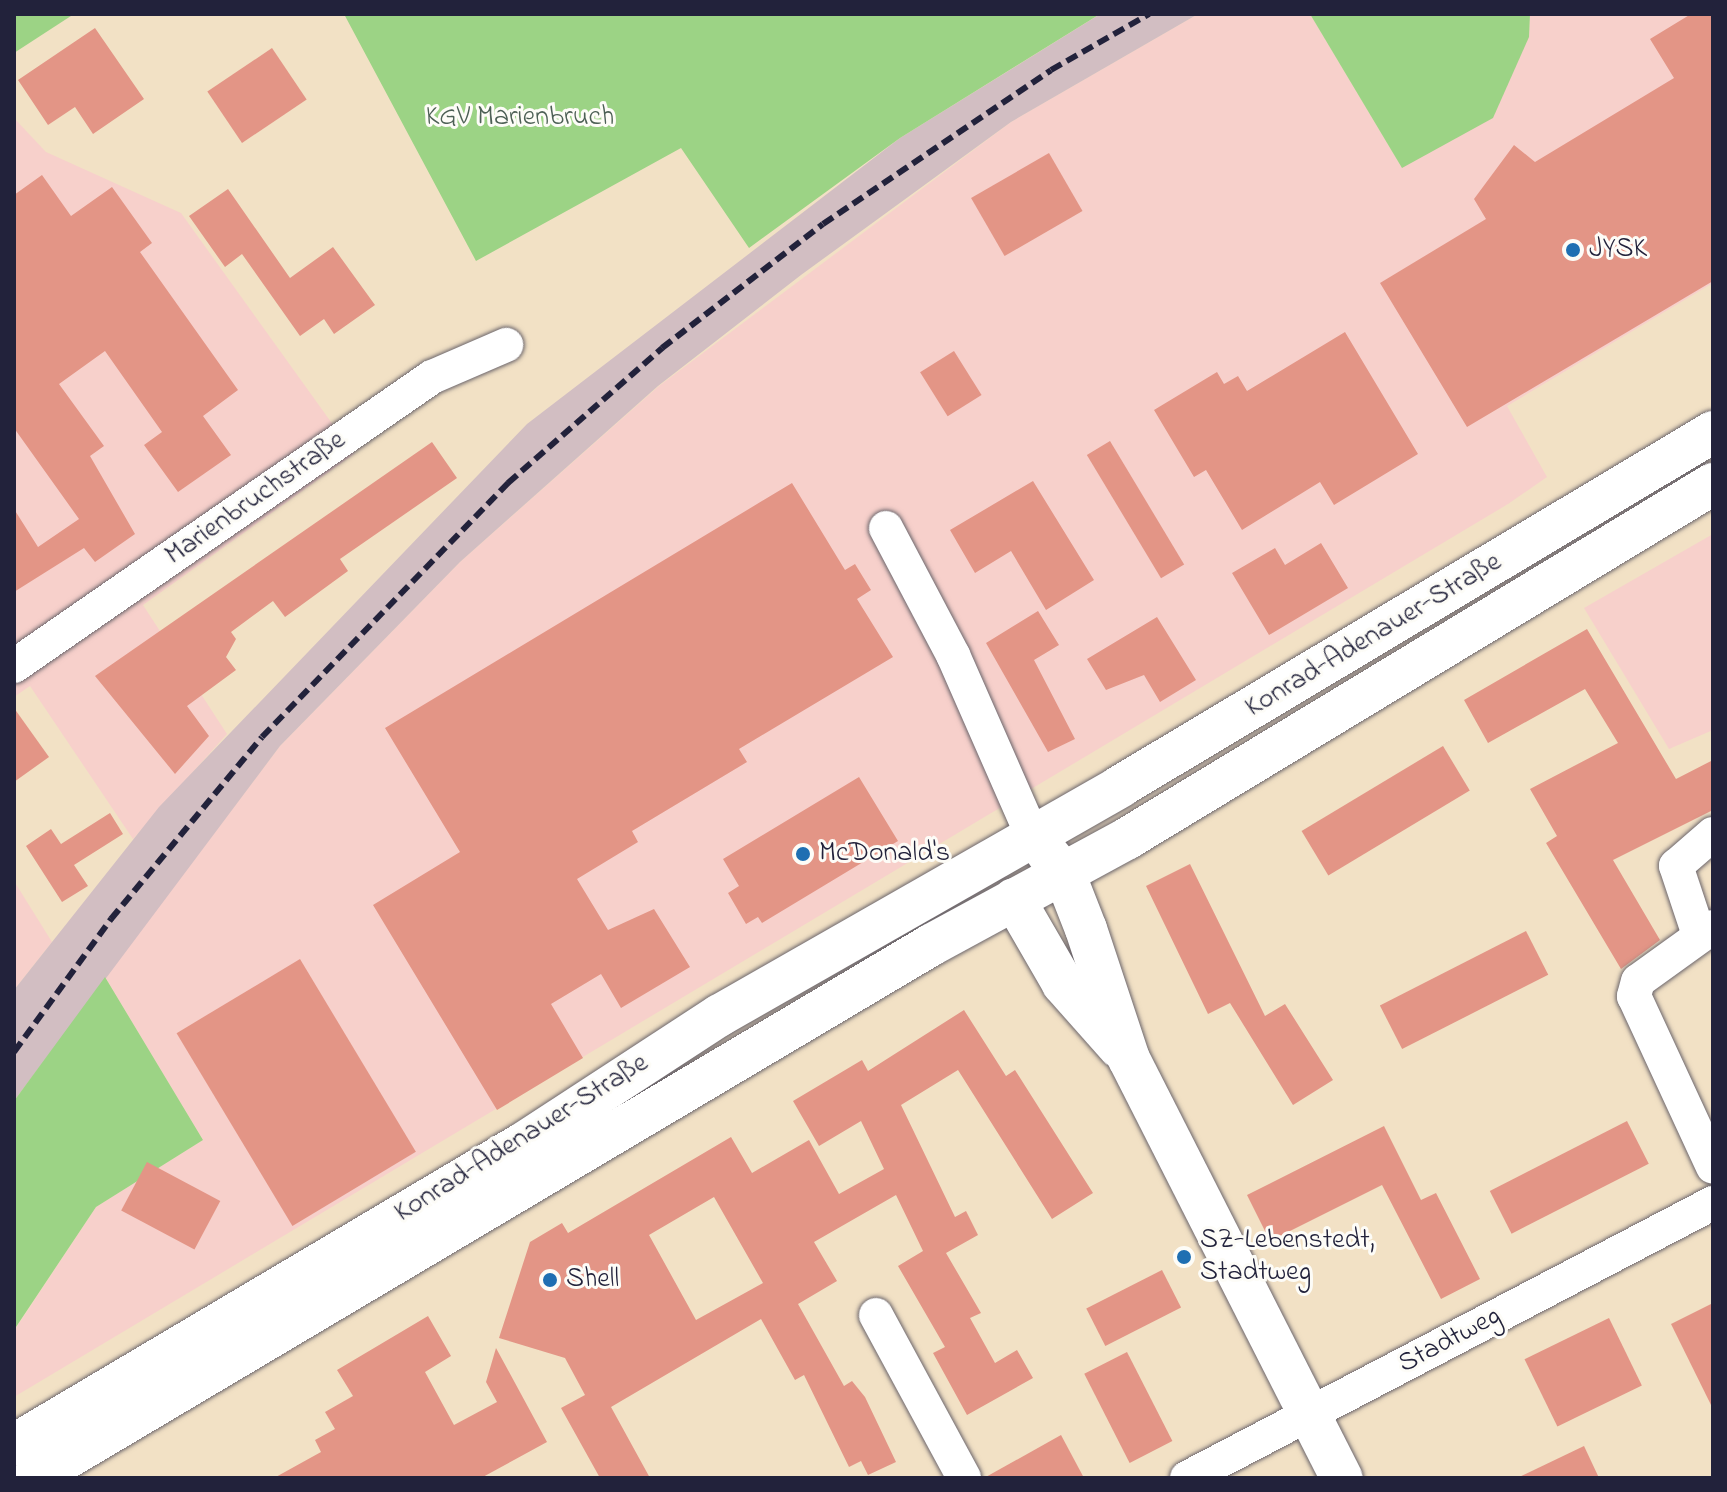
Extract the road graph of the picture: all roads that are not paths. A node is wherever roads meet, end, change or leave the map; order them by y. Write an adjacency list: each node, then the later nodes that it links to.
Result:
1 (506, 345): 5 (street, Marienbruchstraße)
2 (1713, 432): 7 (street, Konrad-Adenauer-Straße)
3 (1713, 484): 8 (street, Konrad-Adenauer-Straße)
4 (886, 528): 7 (street)
5 (14, 666)
6 (1713, 834): 10 (street)
7 (1033, 837): 8 (street); 9 (street); 16 (street, Konrad-Adenauer-Straße)
8 (1064, 873): 9 (street, Konrad-Adenauer-Straße); 11 (street)
9 (1014, 899): 11 (street); 17 (street, Konrad-Adenauer-Straße)
10 (1706, 931): 12 (street)
11 (1129, 1059): 15 (street)
12 (1713, 1167)
13 (1713, 1203): 15 (street, Stadtweg)
14 (876, 1315): 18 (street)
15 (1310, 1415): 19 (street, Stadtweg); 20 (street)
16 (14, 1445)
17 (33, 1478)
18 (964, 1478)
19 (1187, 1478)
20 (1342, 1478)

